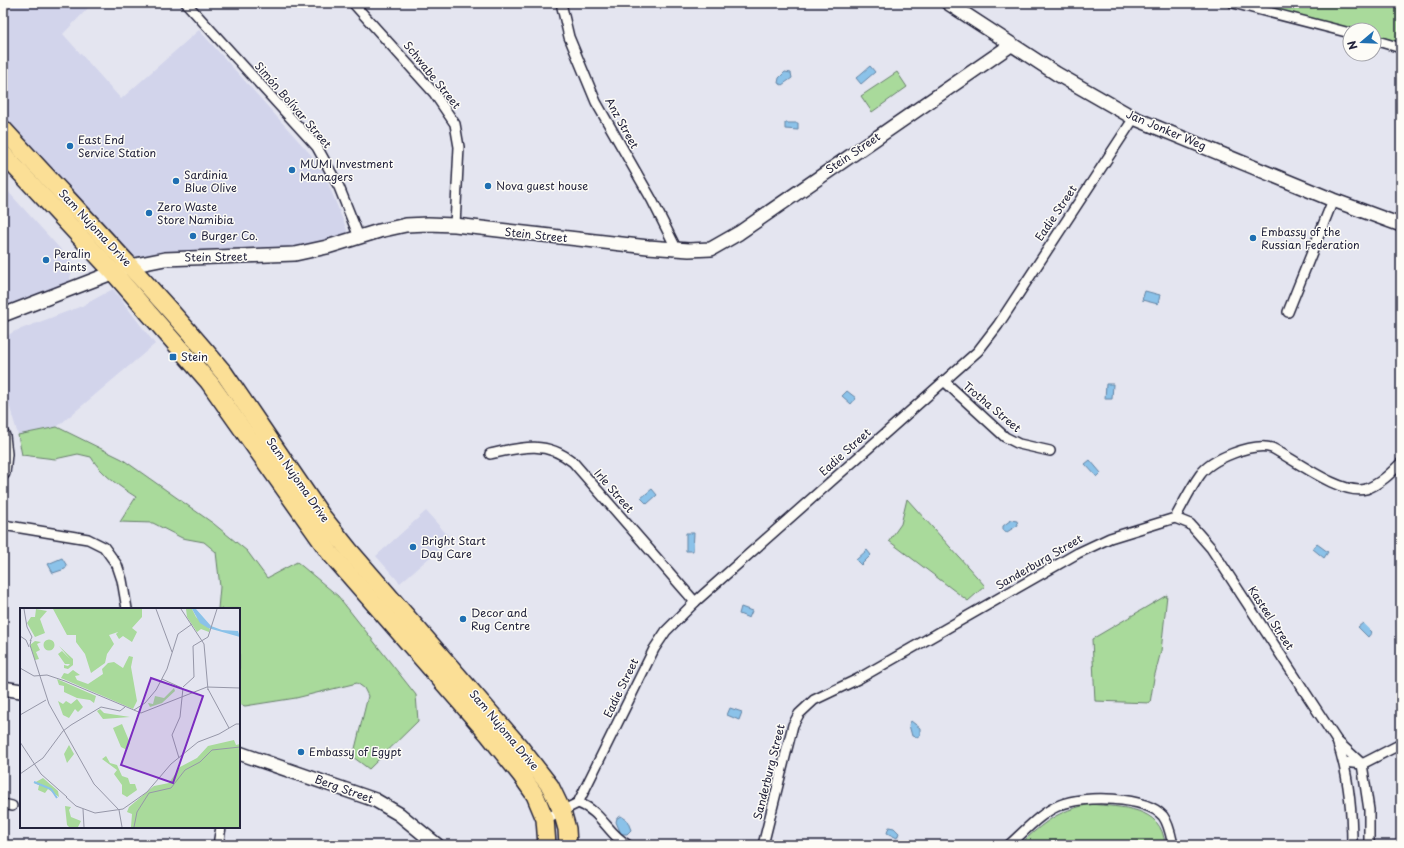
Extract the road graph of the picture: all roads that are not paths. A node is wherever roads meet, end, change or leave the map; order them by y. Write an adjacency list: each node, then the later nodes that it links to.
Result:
1 (186, 3): 16 (street, Simón Bolívar Street)
2 (354, 3): 14 (street, Schwabe Street)
3 (561, 3): 17 (street, Anz Street)
4 (948, 3): 8 (street, Jan Jonker Weg)
5 (1233, 3): 6 (street)
6 (1342, 31)
7 (1382, 42): 9 (street)
8 (1011, 45): 10 (street, Jan Jonker Weg); 17 (street, Stein Street)
9 (1401, 48)
10 (1134, 118): 13 (street, Jan Jonker Weg); 22 (street, Eadie Street)
11 (3, 129): 18 (highway, Sam Nujoma Drive)
12 (3, 154): 19 (highway, Sam Nujoma Drive)
13 (1333, 200): 15 (street, Jan Jonker Weg); 20 (street)
14 (455, 225): 16 (street, Stein Street); 17 (street, Stein Street)
15 (1401, 225)
16 (359, 237): 18 (street, Stein Street)
17 (676, 248)
18 (130, 266): 19 (street, Stein Street); 40 (highway, Sam Nujoma Drive)
19 (113, 272): 21 (street, Stein Street); 41 (highway, Sam Nujoma Drive)
20 (1288, 312)
21 (6, 316)
22 (944, 381): 24 (street, Trotha Street); 30 (street, Eadie Street)
23 (3, 436): 27 (street)
24 (1050, 452)
25 (490, 454): 30 (street, Irle Street)
26 (1401, 463): 28 (street)
27 (3, 473)
28 (1175, 518): 34 (street, Kasteel Street); 48 (street, Sanderburg Street)
29 (3, 526): 31 (street)
30 (695, 602): 39 (street, Eadie Street)
31 (127, 608)
32 (3, 688): 33 (street)
33 (20, 691)
34 (1337, 741): 37 (street, Kasteel Street); 38 (street, Kasteel Street)
35 (1401, 744): 38 (street)
36 (240, 752): 44 (street, Berg Street)
37 (1344, 762): 38 (street); 51 (street, Kasteel Street)
38 (1362, 764): 52 (street)
39 (578, 803): 40 (street); 47 (street)
40 (562, 811): 41 (street); 46 (highway, Sam Nujoma Drive)
41 (545, 819): 45 (highway, Sam Nujoma Drive)
42 (221, 828): 43 (street)
43 (218, 845)
44 (437, 845)
45 (547, 845)
46 (568, 845)
47 (628, 845)
48 (763, 845)
49 (1009, 845): 50 (street)
50 (1173, 845)
51 (1352, 845)
52 (1369, 845)

